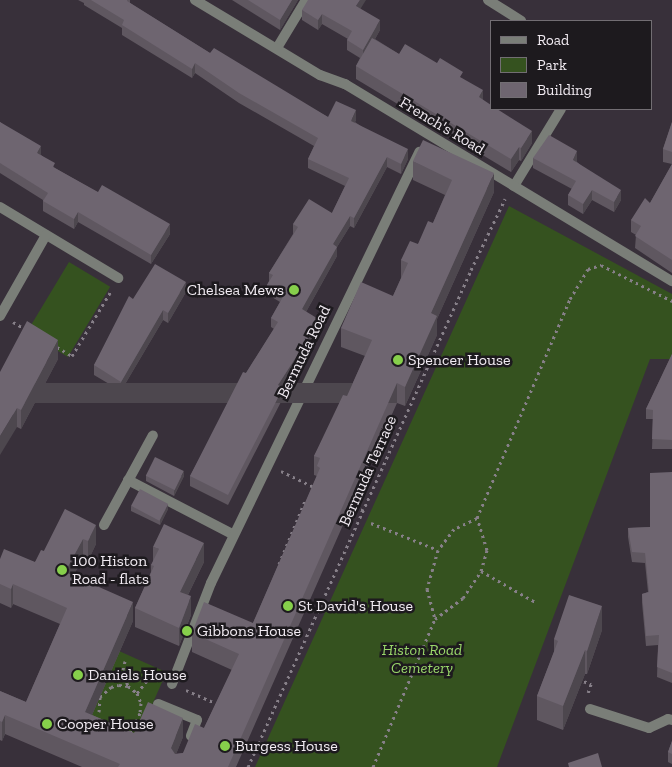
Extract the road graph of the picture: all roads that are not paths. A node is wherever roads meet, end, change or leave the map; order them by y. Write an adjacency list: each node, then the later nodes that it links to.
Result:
1 (195, 0): 5 (street, French's Road)
2 (306, 0): 5 (street)
3 (488, 0): 4 (street)
4 (519, 20)
5 (277, 48): 7 (street, French's Road)
6 (560, 110): 8 (street)
7 (428, 135): 8 (street, French's Road); 17 (street, Bermuda Road)
8 (514, 186): 12 (street, French's Road)
9 (0, 206): 10 (street)
10 (46, 235): 11 (street); 13 (street)
11 (118, 278)
12 (672, 281)
13 (0, 315)
14 (153, 434): 15 (street)
15 (128, 480): 16 (street); 17 (street)
16 (104, 525)
17 (234, 535): 18 (street, Bermuda Road)
18 (172, 684)
19 (158, 704): 22 (street)
20 (590, 708): 21 (street)
21 (672, 720)
22 (187, 744)

